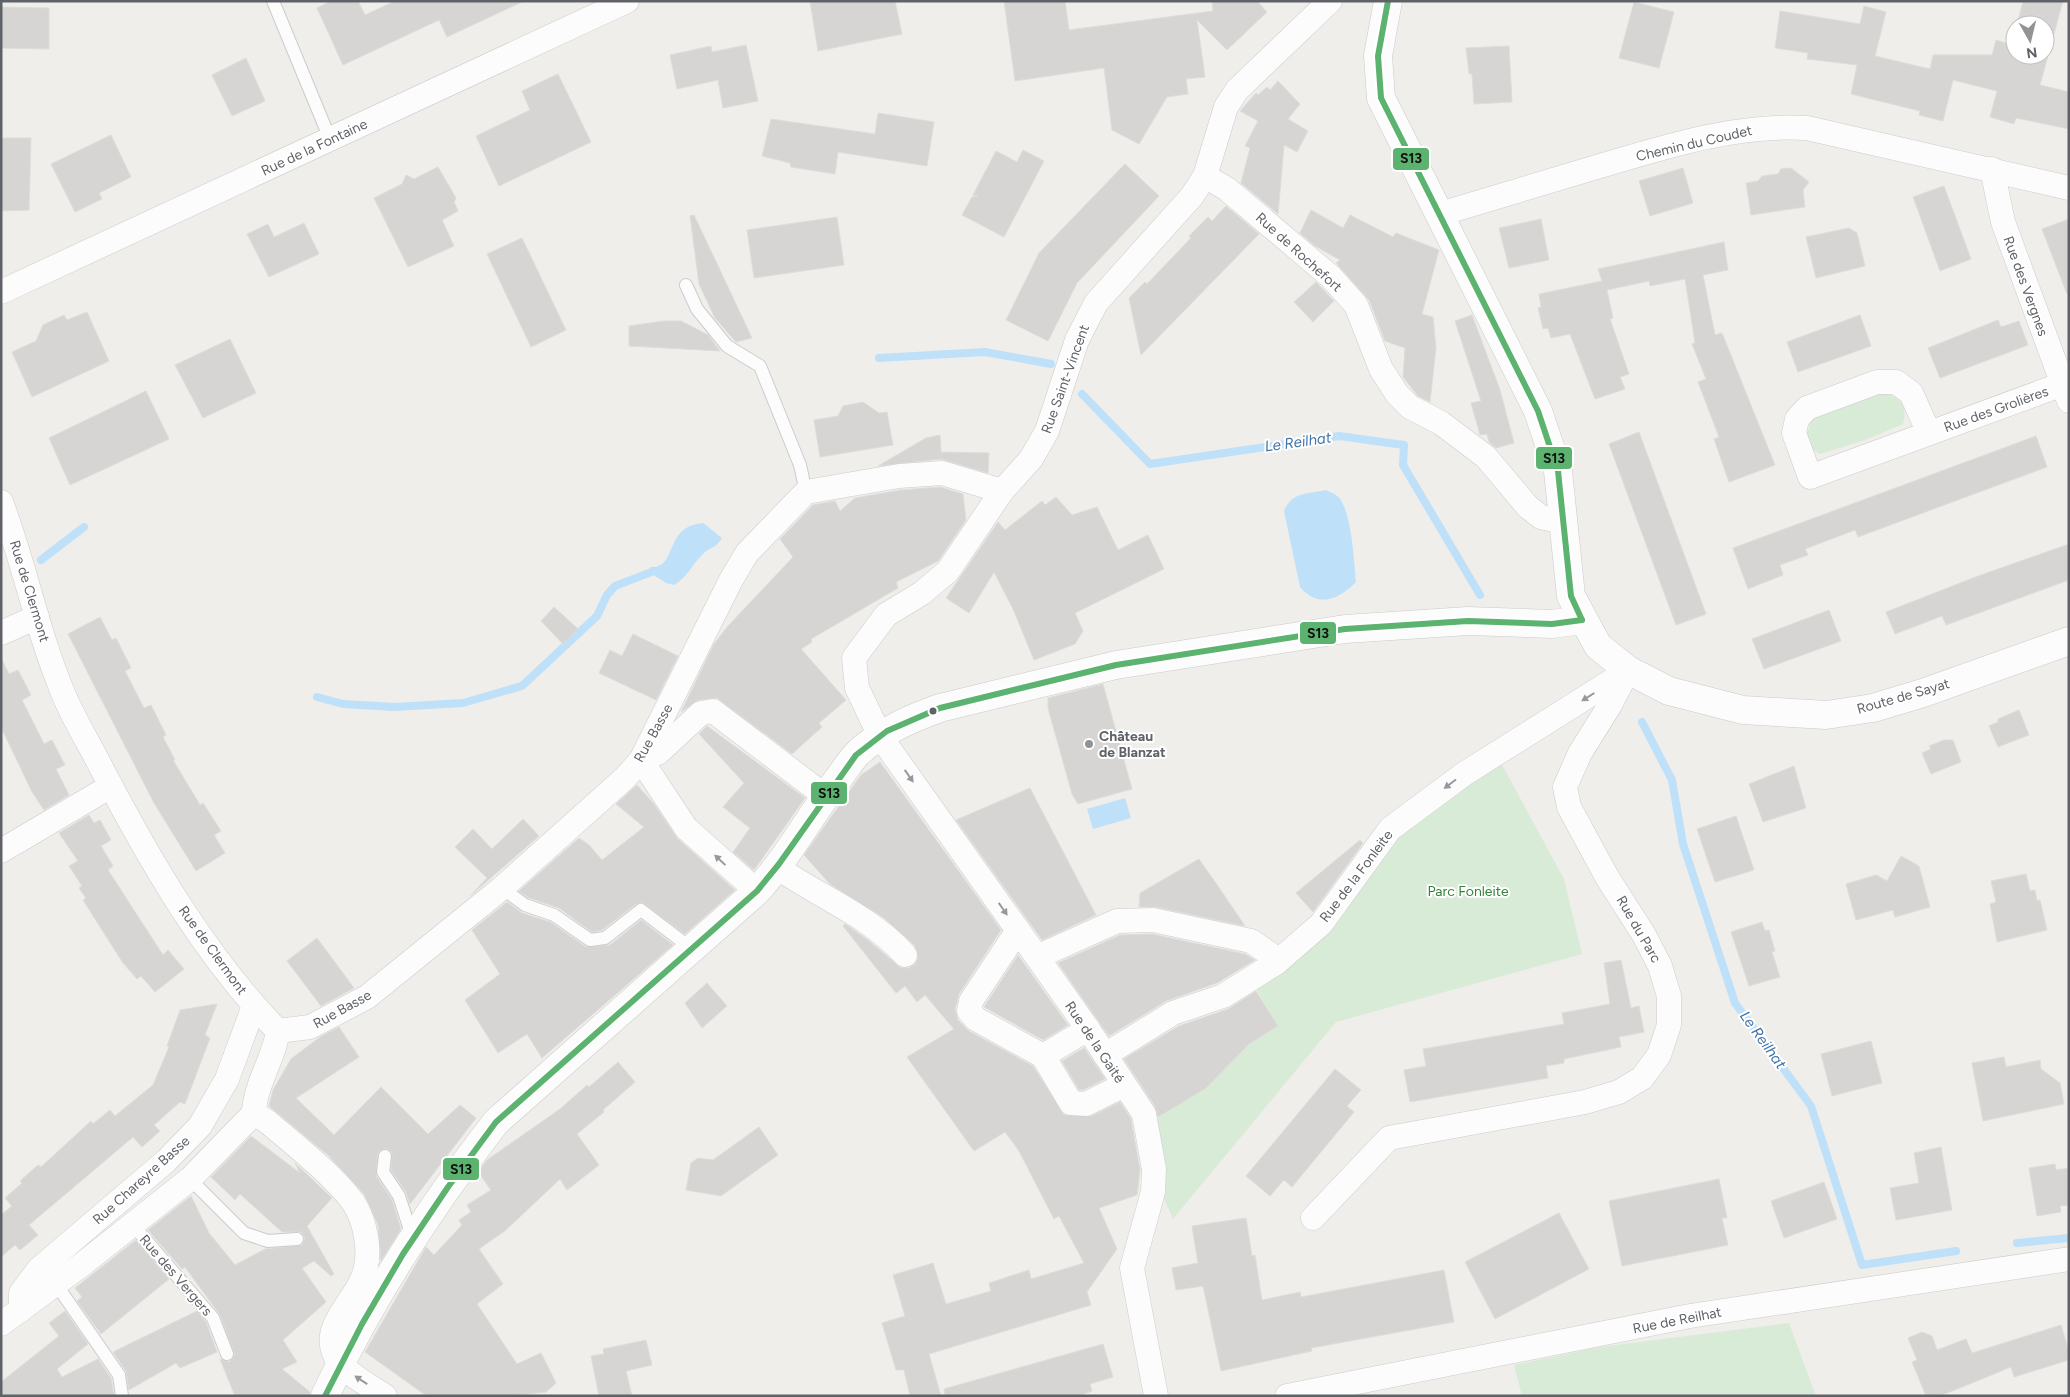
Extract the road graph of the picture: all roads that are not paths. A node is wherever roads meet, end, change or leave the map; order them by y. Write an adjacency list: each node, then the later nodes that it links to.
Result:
1 (272, 1): 5 (lane)
2 (626, 1): 5 (street, Rue de la Fontaine)
3 (1330, 1): 7 (street, Rue Saint-Vincent)
4 (1388, 1): 9 (street, Route de Sayat)
5 (330, 139): 11 (street, Rue de la Fontaine)
6 (1992, 170): 8 (street, Chemin du Coudet); 9 (street, Chemin du Coudet); 12 (street, Rue des Vergnes)
7 (1206, 176): 14 (street, Rue Saint-Vincent); 17 (street, Rue de Rochefort)
8 (2069, 188)
9 (1440, 214): 17 (street, Route de Sayat)
10 (686, 285): 15 (lane)
11 (1, 292)
12 (2066, 392): 13 (street, Rue des Grolières)
13 (1929, 433): 13 (street, Rue des Grolières)
14 (1002, 491): 15 (street); 23 (street, Rue Saint-Vincent)
15 (806, 492): 24 (street, Rue Basse)
16 (1, 502): 18 (street, Rue de Clermont)
17 (1564, 522): 19 (street, Route de Sayat)
18 (37, 617): 20 (street); 25 (street, Rue de Clermont)
19 (1582, 620): 22 (street, Route de Sayat); 23 (street)
20 (1, 633)
21 (2069, 641): 22 (street, Route de Sayat)
22 (1628, 670): 35 (street, Rue de la Fonleite, one-way to 35); 45 (street, Rue du Parc)
23 (880, 736): 26 (street); 31 (street, Rue de la Gaité, one-way to 31)
24 (641, 760): 26 (street); 29 (street, Rue Basse); 30 (street, one-way to 24)
25 (111, 786): 27 (street); 36 (street, Rue de Clermont)
26 (824, 796): 28 (street)
27 (1, 851)
28 (778, 868): 30 (street); 33 (street)
29 (502, 888): 32 (lane); 38 (street, Rue Basse)
30 (757, 892): 32 (street)
31 (1018, 930): 34 (street, Rue de la Gaité); 40 (street)
32 (692, 949): 48 (street)
33 (905, 955)
34 (1036, 958): 35 (street); 37 (street, Rue de la Gaité)
35 (1276, 963): 39 (street, Rue de la Fonleite)
36 (254, 1006): 38 (street, Rue de Clermont); 51 (street, Rue Chareyre Basse)
37 (1088, 1029): 39 (street, Rue de la Gaité); 40 (street)
38 (278, 1031): 42 (street)
39 (1105, 1054): 41 (street, Rue de la Gaité)
40 (1043, 1056): 41 (street)
41 (1124, 1085): 58 (street, Rue de la Gaité)
42 (254, 1113): 44 (street, Rue Chareyre Basse); 54 (street)
43 (385, 1156): 48 (lane)
44 (190, 1180): 46 (street, Rue Chareyre Basse); 47 (lane)
45 (1313, 1218)
46 (133, 1225): 50 (street, Rue Chareyre Basse); 53 (lane, Rue des Vergers)
47 (297, 1239)
48 (413, 1240): 54 (street)
49 (2069, 1259): 59 (street, Rue de Reilhat)
50 (56, 1284): 51 (street, Rue Chareyre Basse); 55 (lane)
51 (21, 1310): 52 (street, Rue Chareyre Basse)
52 (1, 1324)
53 (227, 1354)
54 (340, 1363): 56 (street); 57 (street, one-way to 54)
55 (122, 1396)
56 (325, 1396)
57 (385, 1396)
58 (1156, 1396)
59 (1287, 1396)

